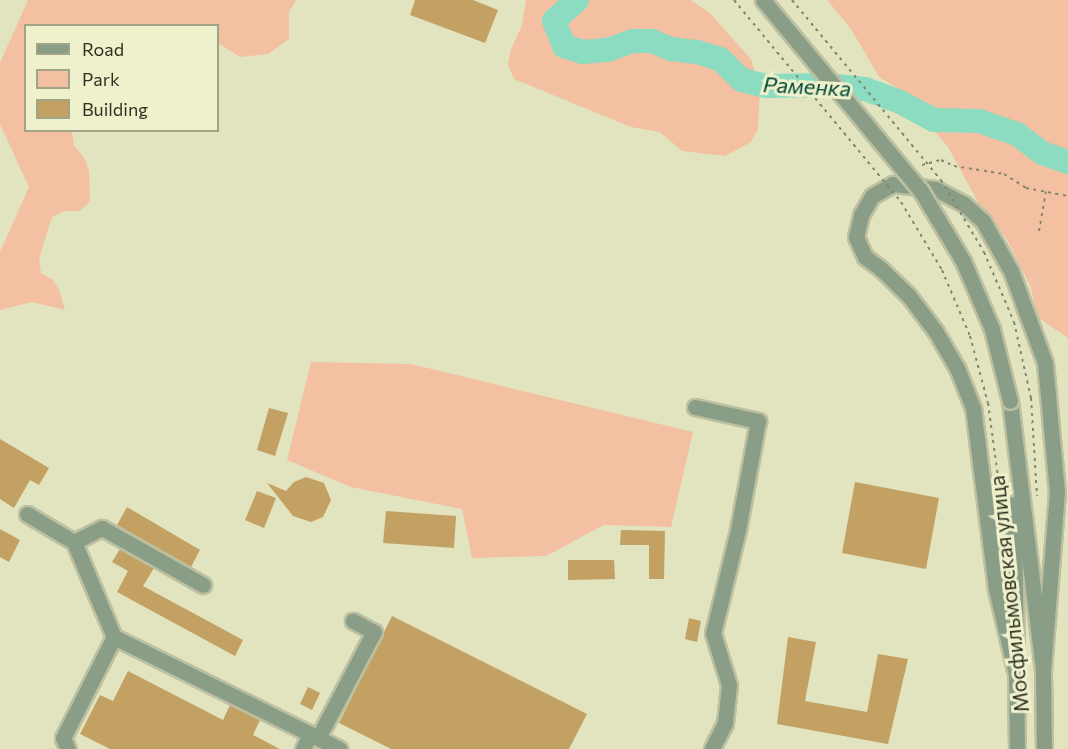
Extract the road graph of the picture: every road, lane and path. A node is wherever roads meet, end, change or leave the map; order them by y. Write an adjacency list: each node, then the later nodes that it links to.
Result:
1 (734, 0): 8 (path, bridge)
2 (763, 0): 10 (street, Мосфильмовская улица, bridge)
3 (922, 165): 4 (path)
4 (1046, 192): 5 (path); 6 (path)
5 (1068, 196)
6 (1039, 231)
7 (1031, 398): 11 (path)
8 (988, 403)
9 (695, 407): 23 (street)
10 (1013, 435): 17 (street, Мосфильмовская улица); 18 (street, Мосфильмовская улица)
11 (1037, 506)
12 (27, 514): 13 (street)
13 (75, 542): 14 (street); 16 (street)
14 (203, 585)
15 (353, 621): 19 (street)
16 (114, 636): 19 (street); 20 (street)
17 (1015, 670): 18 (street); 24 (street, Мосфильмовская улица)
18 (1043, 671): 25 (street, Мосфильмовская улица)
19 (314, 736): 21 (street); 22 (street)
20 (68, 749)
21 (303, 749)
22 (339, 749)
23 (712, 749)
24 (1017, 749)
25 (1044, 749)

